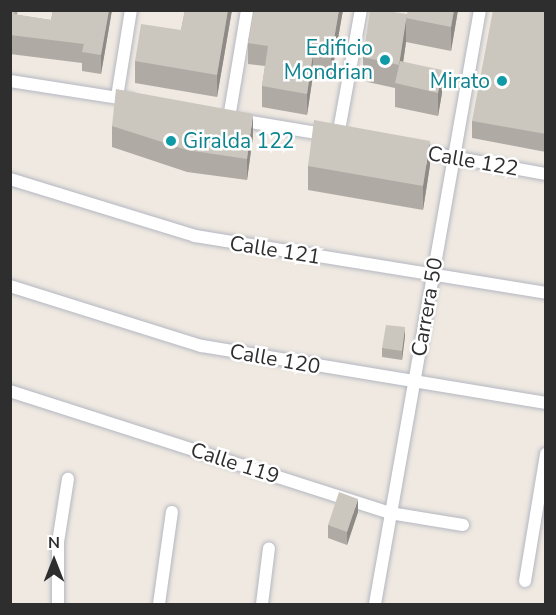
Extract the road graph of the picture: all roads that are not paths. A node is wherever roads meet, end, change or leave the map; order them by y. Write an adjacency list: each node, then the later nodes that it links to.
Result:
1 (131, 10): 6 (street)
2 (247, 10): 9 (street)
3 (361, 10): 9 (street)
4 (480, 10): 11 (street, Carrera 50)
5 (10, 81): 6 (street)
6 (117, 97): 7 (street)
7 (149, 103)
8 (214, 115): 9 (street)
9 (228, 118)
10 (402, 148): 11 (street, Calle 122)
11 (453, 157): 12 (street, Calle 122); 14 (street, Carrera 50)
12 (546, 174)
13 (10, 179): 14 (street, Calle 121)
14 (432, 274): 16 (street, Calle 121); 17 (street, Carrera 50)
15 (10, 286): 17 (street, Calle 120)
16 (546, 293)
17 (414, 382): 19 (street, Calle 120); 23 (street, Carrera 50)
18 (10, 391): 23 (street, Calle 119)
19 (546, 402)
20 (546, 454): 26 (street)
21 (69, 479): 27 (street)
22 (172, 512): 28 (street)
23 (390, 513): 24 (street, Calle 119); 30 (street, Carrera 50)
24 (463, 525)
25 (269, 548): 29 (street)
26 (525, 581)
27 (58, 604)
28 (159, 604)
29 (262, 604)
30 (375, 604)

